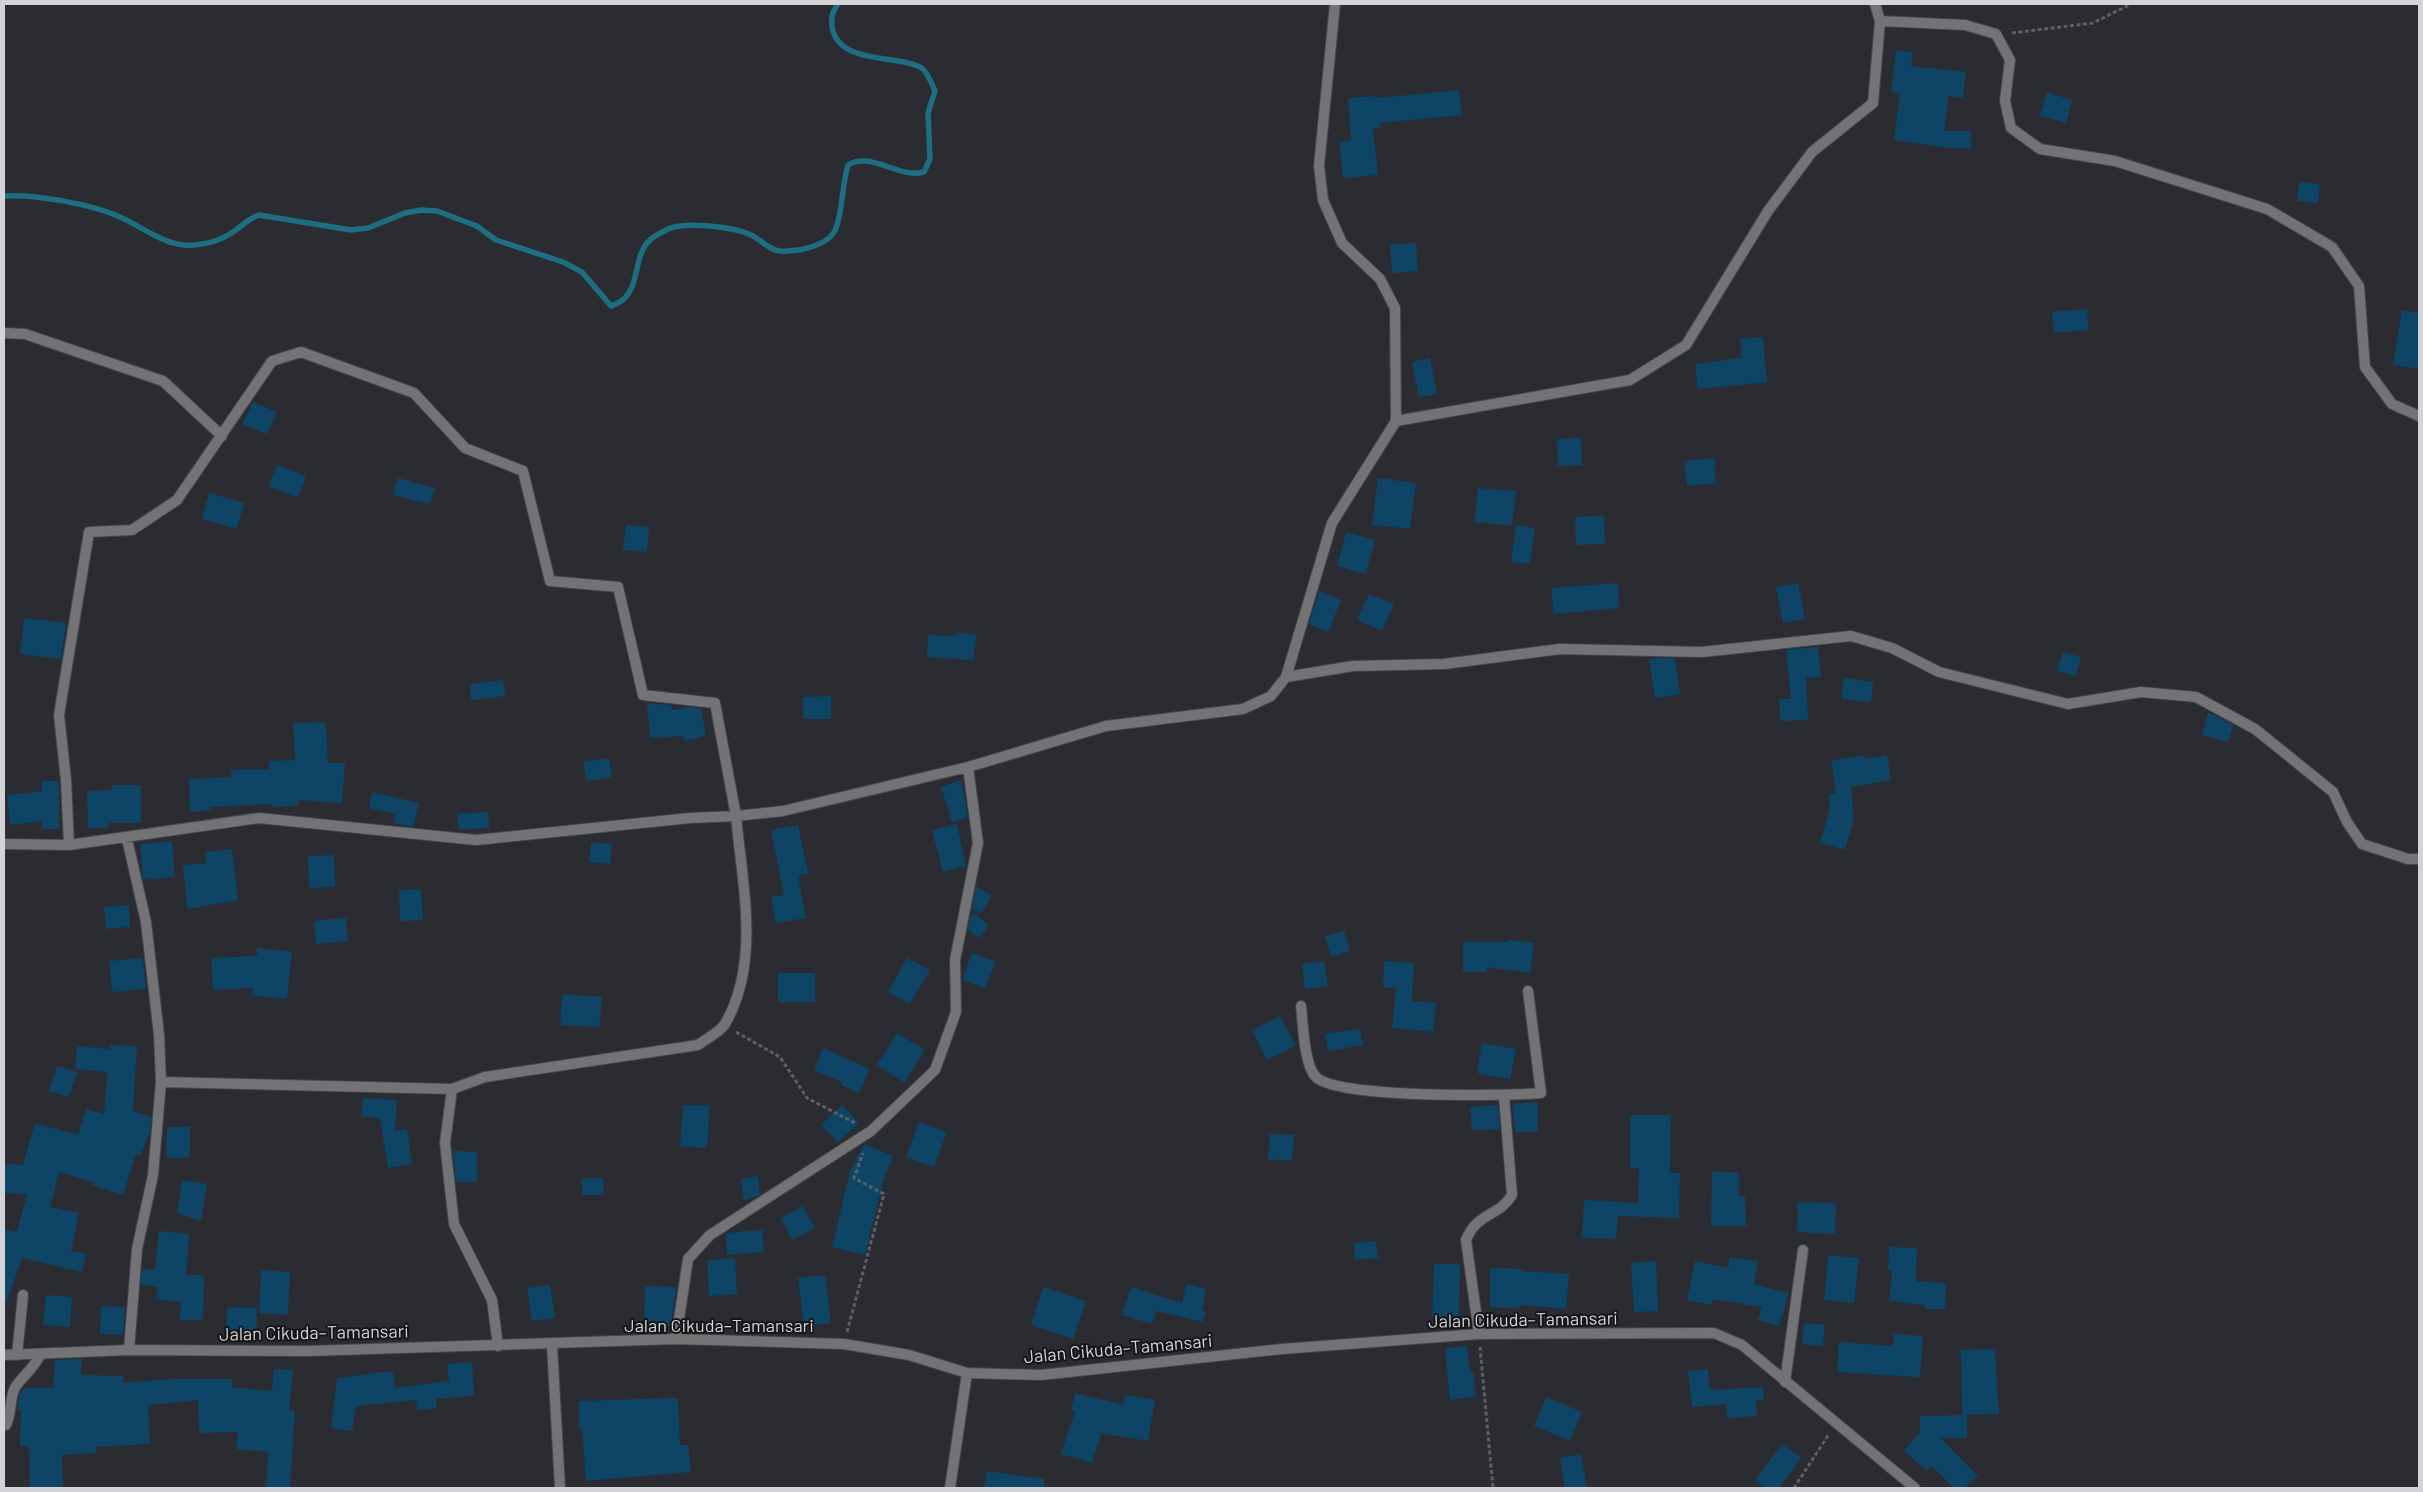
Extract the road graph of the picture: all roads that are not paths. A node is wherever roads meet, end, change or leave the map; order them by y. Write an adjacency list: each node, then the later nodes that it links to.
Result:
1 (1335, 4): 6 (street)
2 (1875, 4): 3 (street)
3 (1880, 21): 5 (street); 6 (street)
4 (4, 333): 7 (street)
5 (2419, 416)
6 (1396, 421): 8 (street)
7 (222, 436): 10 (street); 13 (street)
8 (1286, 677): 9 (street); 14 (street)
9 (968, 767): 10 (street); 23 (street)
10 (736, 816): 11 (street); 18 (street)
11 (127, 838): 13 (street); 17 (street)
12 (4, 844): 13 (street)
13 (70, 845)
14 (2419, 859)
15 (1528, 992): 19 (street)
16 (1301, 1006): 19 (street)
17 (161, 1082): 18 (street); 26 (street)
18 (452, 1089): 25 (street)
19 (1504, 1096): 22 (street)
20 (1803, 1250): 31 (street)
21 (23, 1295): 28 (street)
22 (1479, 1334): 30 (street, Jalan Cikuda–Tamansari); 31 (street, Jalan Cikuda–Tamansari)
23 (676, 1340): 24 (street, Jalan Cikuda–Tamansari); 30 (street, Jalan Cikuda–Tamansari)
24 (552, 1345): 25 (street, Jalan Cikuda–Tamansari); 33 (street)
25 (498, 1346): 26 (street, Jalan Cikuda–Tamansari)
26 (129, 1350): 29 (street, Jalan Cikuda–Tamansari)
27 (4, 1355): 28 (street, Jalan Cikuda–Tamansari)
28 (17, 1355): 29 (street, Jalan Cikuda–Tamansari)
29 (40, 1355): 32 (street)
30 (966, 1373): 34 (street)
31 (1785, 1382): 35 (street, Jalan Cikuda–Tamansari)
32 (6, 1425)
33 (560, 1488)
34 (950, 1488)
35 (1915, 1488)

